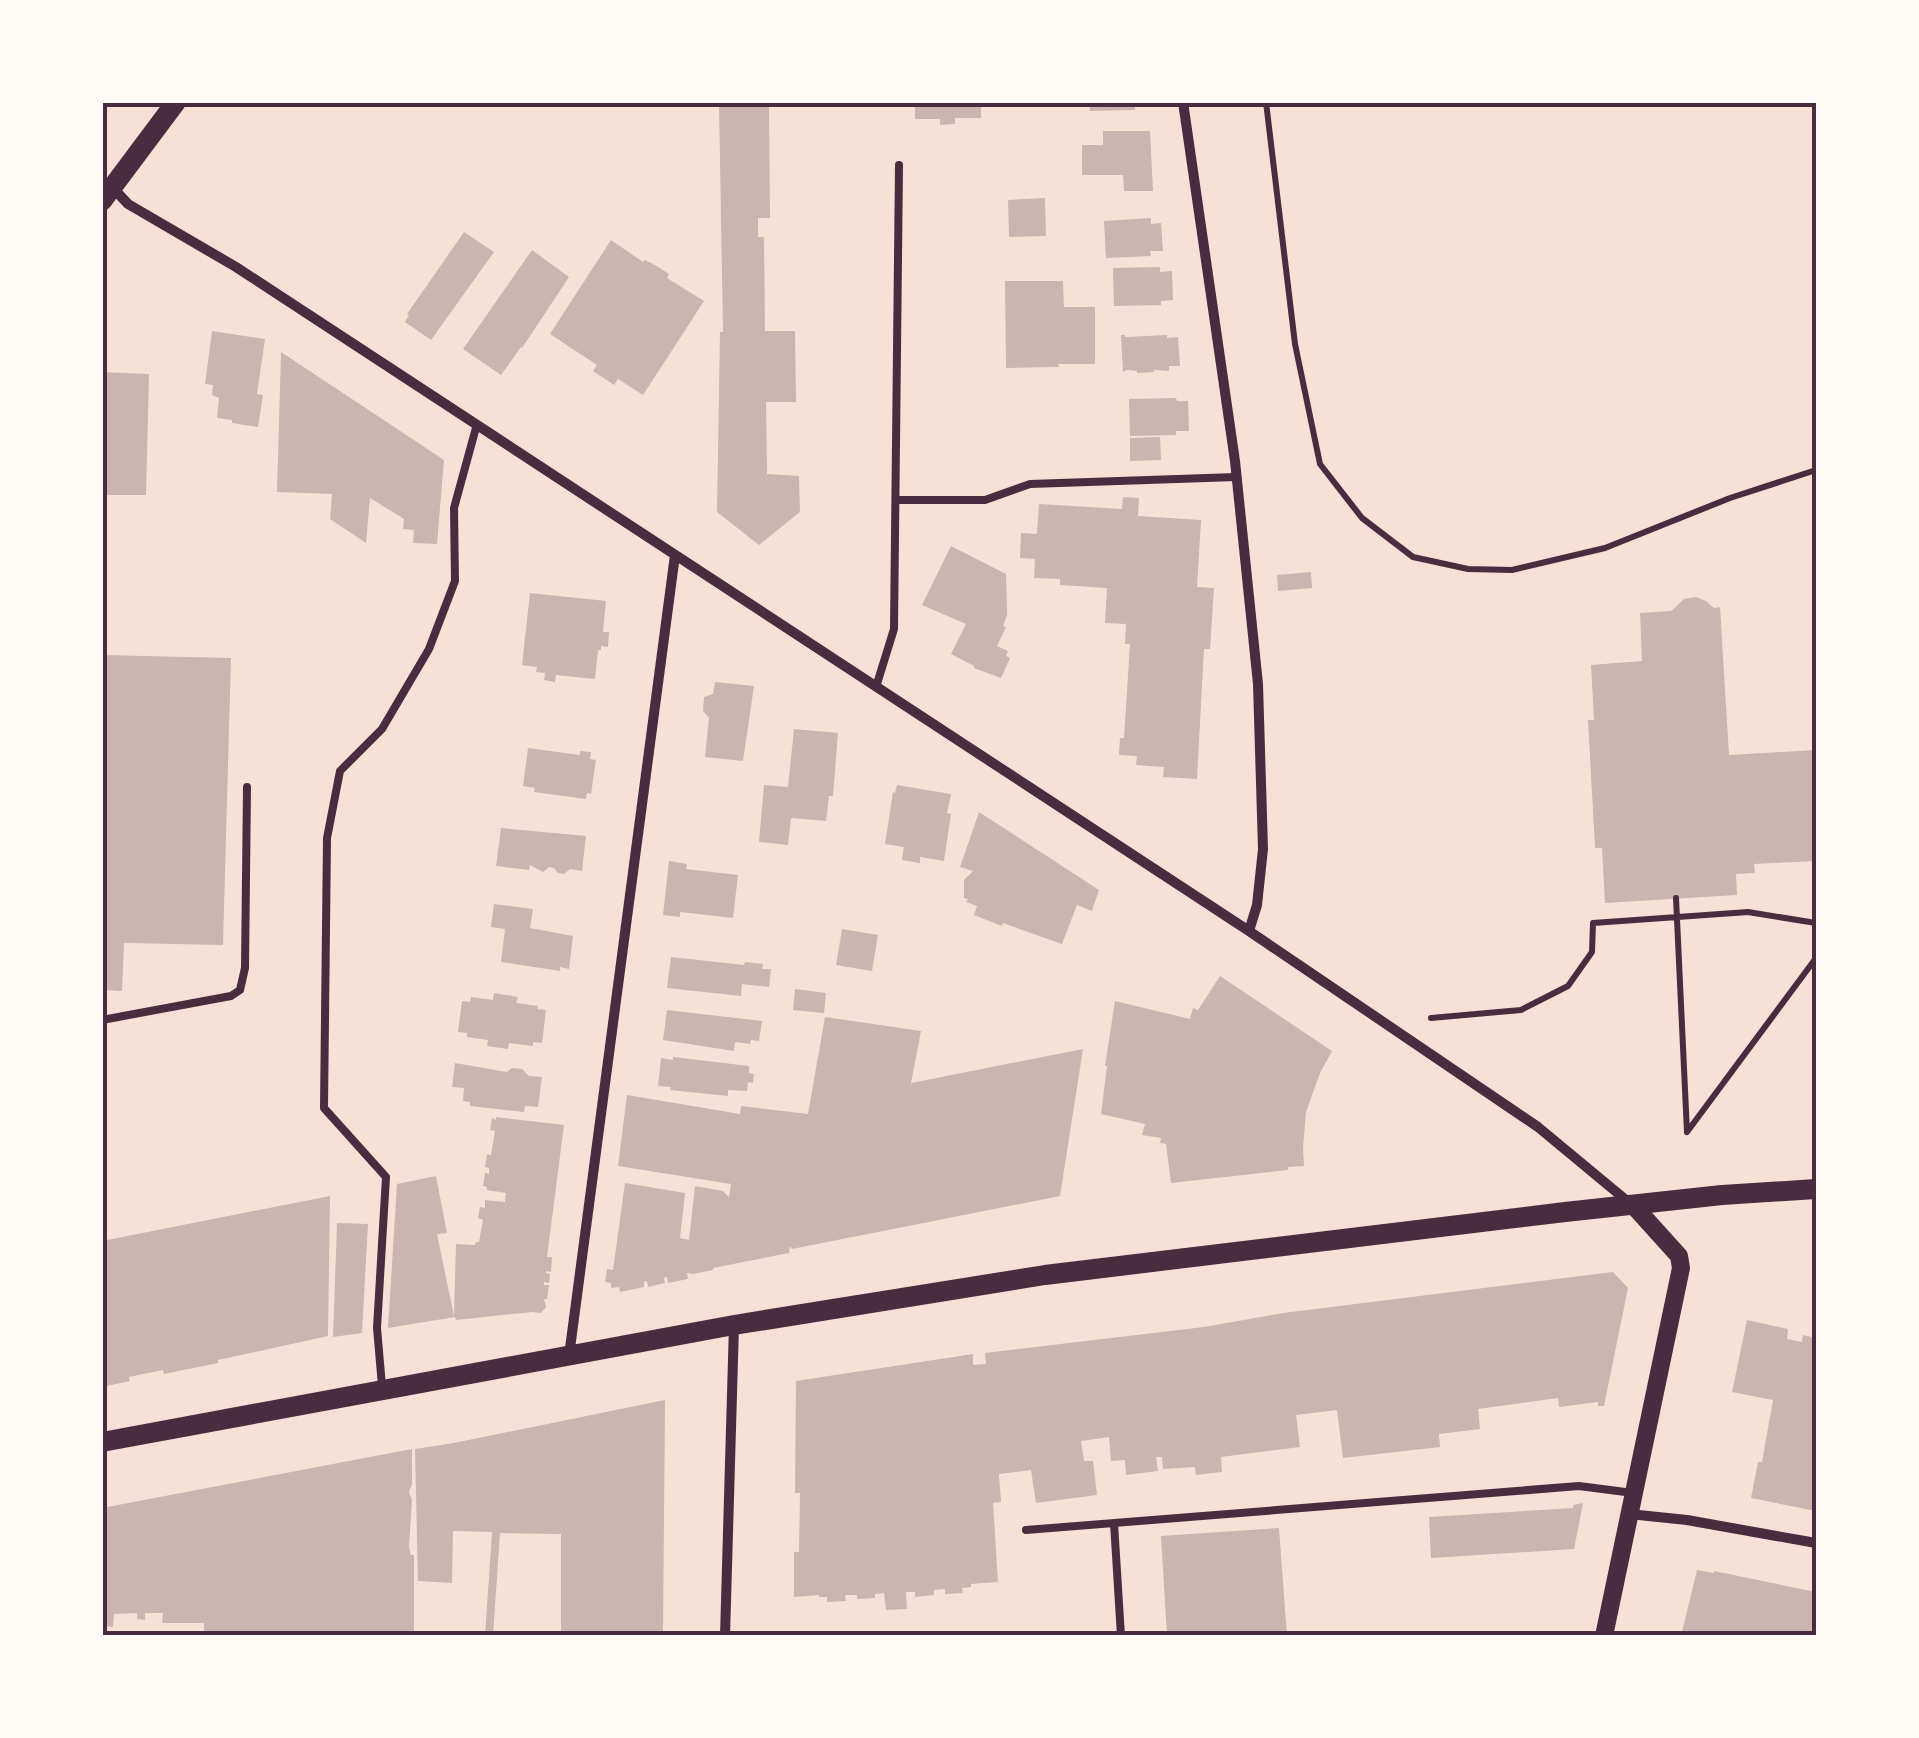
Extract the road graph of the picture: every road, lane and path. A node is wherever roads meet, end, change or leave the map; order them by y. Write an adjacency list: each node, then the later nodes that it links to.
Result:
1 (176, 102): 5 (main road)
2 (1182, 102): 9 (street)
3 (1266, 102): 8 (path)
4 (899, 165): 10 (lane)
5 (106, 197): 6 (lane); 7 (street)
6 (102, 219)
7 (477, 424): 11 (street); 25 (lane)
8 (1816, 470)
9 (1236, 477): 10 (lane); 17 (street)
10 (896, 500): 12 (lane)
11 (676, 555): 12 (street); 24 (street)
12 (876, 686): 17 (street)
13 (247, 787): 20 (lane)
14 (1676, 898): 15 (path)
15 (1677, 918): 16 (path); 18 (path); 19 (path)
16 (1816, 924)
17 (1249, 931): 22 (street)
18 (1816, 958)
19 (1431, 1018)
20 (102, 1020)
21 (1816, 1189): 22 (main road)
22 (1633, 1205): 23 (main road); 27 (street)
23 (734, 1325): 24 (main road); 32 (street)
24 (569, 1356): 25 (main road)
25 (382, 1391): 26 (main road)
26 (102, 1442)
27 (1633, 1494): 28 (street); 29 (lane)
28 (1628, 1514): 31 (street); 34 (street)
29 (1114, 1523): 30 (lane); 33 (lane)
30 (1026, 1530)
31 (1816, 1543)
32 (725, 1636)
33 (1121, 1636)
34 (1604, 1636)

